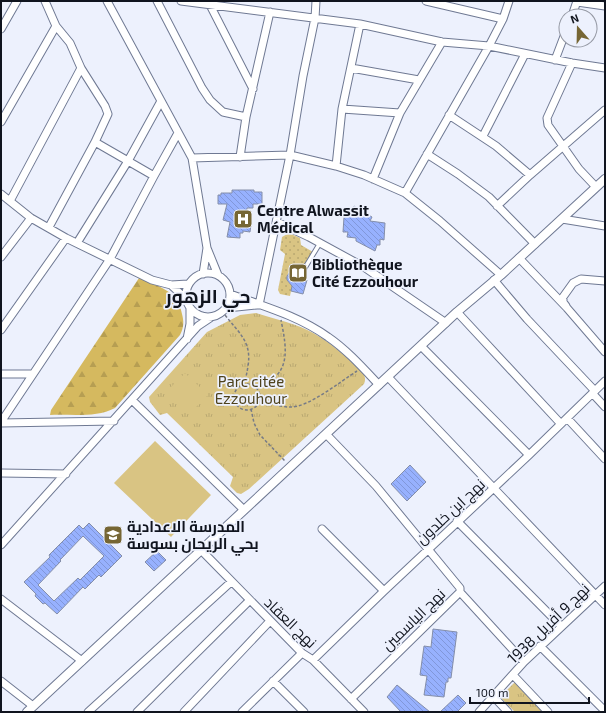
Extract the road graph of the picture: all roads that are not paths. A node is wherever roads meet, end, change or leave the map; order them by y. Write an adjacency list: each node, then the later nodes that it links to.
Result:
1 (17, 1): 17 (street)
2 (45, 1): 16 (street)
3 (107, 1): 29 (street)
4 (158, 1): 34 (street)
5 (181, 1): 10 (street)
6 (316, 1): 13 (street)
7 (426, 1): 14 (street)
8 (509, 1): 14 (street)
9 (577, 1): 11 (street)
10 (210, 5): 12 (street); 28 (street)
11 (605, 6)
12 (270, 12): 13 (street); 28 (street)
13 (315, 18): 15 (street); 41 (street)
14 (503, 19): 19 (street)
15 (360, 24): 18 (street); 25 (street)
16 (56, 26): 24 (street); 35 (street)
17 (1, 29)
18 (442, 42): 19 (street); 27 (street)
19 (489, 46): 21 (street); 33 (street)
20 (559, 48): 22 (street)
21 (524, 54): 22 (street); 37 (street)
22 (554, 60): 23 (street)
23 (572, 64): 26 (street); 39 (street)
24 (81, 68): 38 (street); 53 (street)
25 (350, 68): 27 (street); 30 (street)
26 (605, 68)
27 (419, 80): 32 (street)
28 (253, 89): 34 (street)
29 (161, 101): 36 (street); 44 (street)
30 (342, 109): 32 (street); 45 (street)
31 (605, 110): 39 (street)
32 (400, 113): 48 (street)
33 (449, 115): 37 (street); 40 (street)
34 (246, 117): 42 (street)
35 (1, 122)
36 (178, 133): 43 (street); 47 (street)
37 (483, 136): 46 (street)
38 (95, 142): 44 (street); 59 (street)
39 (563, 146): 46 (street); 50 (street)
40 (427, 154): 51 (street); 54 (street)
41 (290, 155): 42 (street); 45 (street); 57 (street)
42 (240, 157): 43 (street)
43 (192, 158): 64 (street)
44 (128, 161): 47 (street); 61 (street)
45 (336, 166): 48 (street)
46 (530, 175): 54 (street)
47 (154, 176): 67 (street)
48 (373, 180): 51 (street)
49 (605, 180): 50 (street)
50 (596, 187): 56 (street)
51 (405, 193): 71 (street)
52 (1, 194): 53 (street)
53 (10, 201): 55 (street)
54 (497, 206): 63 (street)
55 (31, 218): 59 (street); 65 (street)
56 (562, 219): 58 (street); 63 (street)
57 (276, 222): 62 (street); 77 (street)
58 (605, 226)
59 (49, 227): 60 (street)
60 (66, 238): 61 (street); 84 (street)
61 (78, 242): 67 (street)
62 (320, 243): 68 (lane); 83 (street)
63 (535, 244): 66 (street)
64 (207, 248): 69 (street); 70 (street)
65 (2, 254)
66 (519, 258): 71 (street); 78 (street)
67 (110, 259): 74 (street); 89 (street)
68 (303, 271)
69 (203, 274): 70 (street); 73 (street)
70 (218, 275): 75 (street)
71 (498, 278): 81 (street); 93 (street)
72 (605, 281): 78 (street)
73 (188, 284): 74 (street); 76 (street)
74 (171, 285): 76 (street)
75 (230, 294): 77 (street); 80 (street)
76 (186, 298): 79 (street)
77 (259, 305): 80 (street); 92 (street)
78 (567, 308): 87 (street)
79 (190, 309): 82 (street); 85 (street)
80 (225, 310): 82 (street)
81 (457, 312): 83 (street); 99 (street)
82 (210, 318): 85 (street)
83 (446, 323): 86 (street)
84 (1, 330)
85 (187, 339): 94 (street)
86 (421, 346): 90 (street); 101 (street)
87 (605, 352)
88 (1, 374): 89 (street)
89 (32, 374): 98 (street)
90 (388, 377): 92 (street); 105 (street)
91 (605, 381): 93 (street, نهج ابن خلدون)
92 (379, 385): 100 (street)
93 (594, 392): 95 (street); 96 (street, نهج ابن خلدون)
94 (132, 400): 97 (street); 106 (street)
95 (605, 407)
96 (567, 418): 99 (street, نهج ابن خلدون); 102 (street)
97 (114, 421): 98 (street); 104 (street)
98 (1, 422)
99 (560, 424): 101 (street, نهج ابن خلدون)
100 (326, 434): 106 (street); 111 (street)
101 (529, 455): 105 (street, نهج ابن خلدون)
102 (605, 459)
103 (1, 474): 104 (street)
104 (66, 474): 109 (street)
105 (494, 488): 107 (street, نهج ابن خلدون); 116 (street)
106 (244, 510): 110 (street)
107 (457, 521): 111 (street, نهج ابن خلدون); 121 (street)
108 (322, 529): 114 (street)
109 (1, 545)
110 (201, 550): 112 (street, نهج العقاد); 125 (street)
111 (428, 550): 114 (street, نهج ابن خلدون); 115 (street)
112 (231, 582): 118 (street, نهج العقاد); 135 (street)
113 (605, 586): 116 (street, نهج 9 أفريل 1938)
114 (384, 591): 124 (street, نهج ابن خلدون)
115 (460, 592): 126 (street, نهج الياسمين); 131 (street, نهج الياسمين)
116 (596, 595): 119 (street); 121 (street, نهج 9 أفريل 1938)
117 (1, 599): 125 (street)
118 (250, 600): 120 (street, نهج العقاد); 136 (street)
119 (605, 605)
120 (270, 621): 123 (street, نهج العقاد); 137 (street)
121 (561, 626): 122 (street, نهج 9 أفريل 1938)
122 (540, 646): 126 (street, نهج 9 أفريل 1938); 134 (street)
123 (302, 653): 124 (street, نهج العقاد); 129 (street)
124 (313, 660): 131 (street, نهج العقاد)
125 (82, 661): 132 (street)
126 (524, 662): 127 (street, نهج 9 أفريل 1938)
127 (513, 675): 130 (street, نهج 9 أفريل 1938); 142 (street)
128 (1, 681): 132 (street)
129 (273, 681): 133 (street); 138 (street)
130 (493, 696): 140 (street, نهج 9 أفريل 1938); 141 (street)
131 (351, 698): 139 (street, نهج العقاد)
132 (30, 709)
133 (246, 711)
134 (605, 711)
135 (88, 712)
136 (137, 712)
137 (184, 712)
138 (304, 712)
139 (364, 712)
140 (479, 712)
141 (508, 712)
142 (548, 712)

